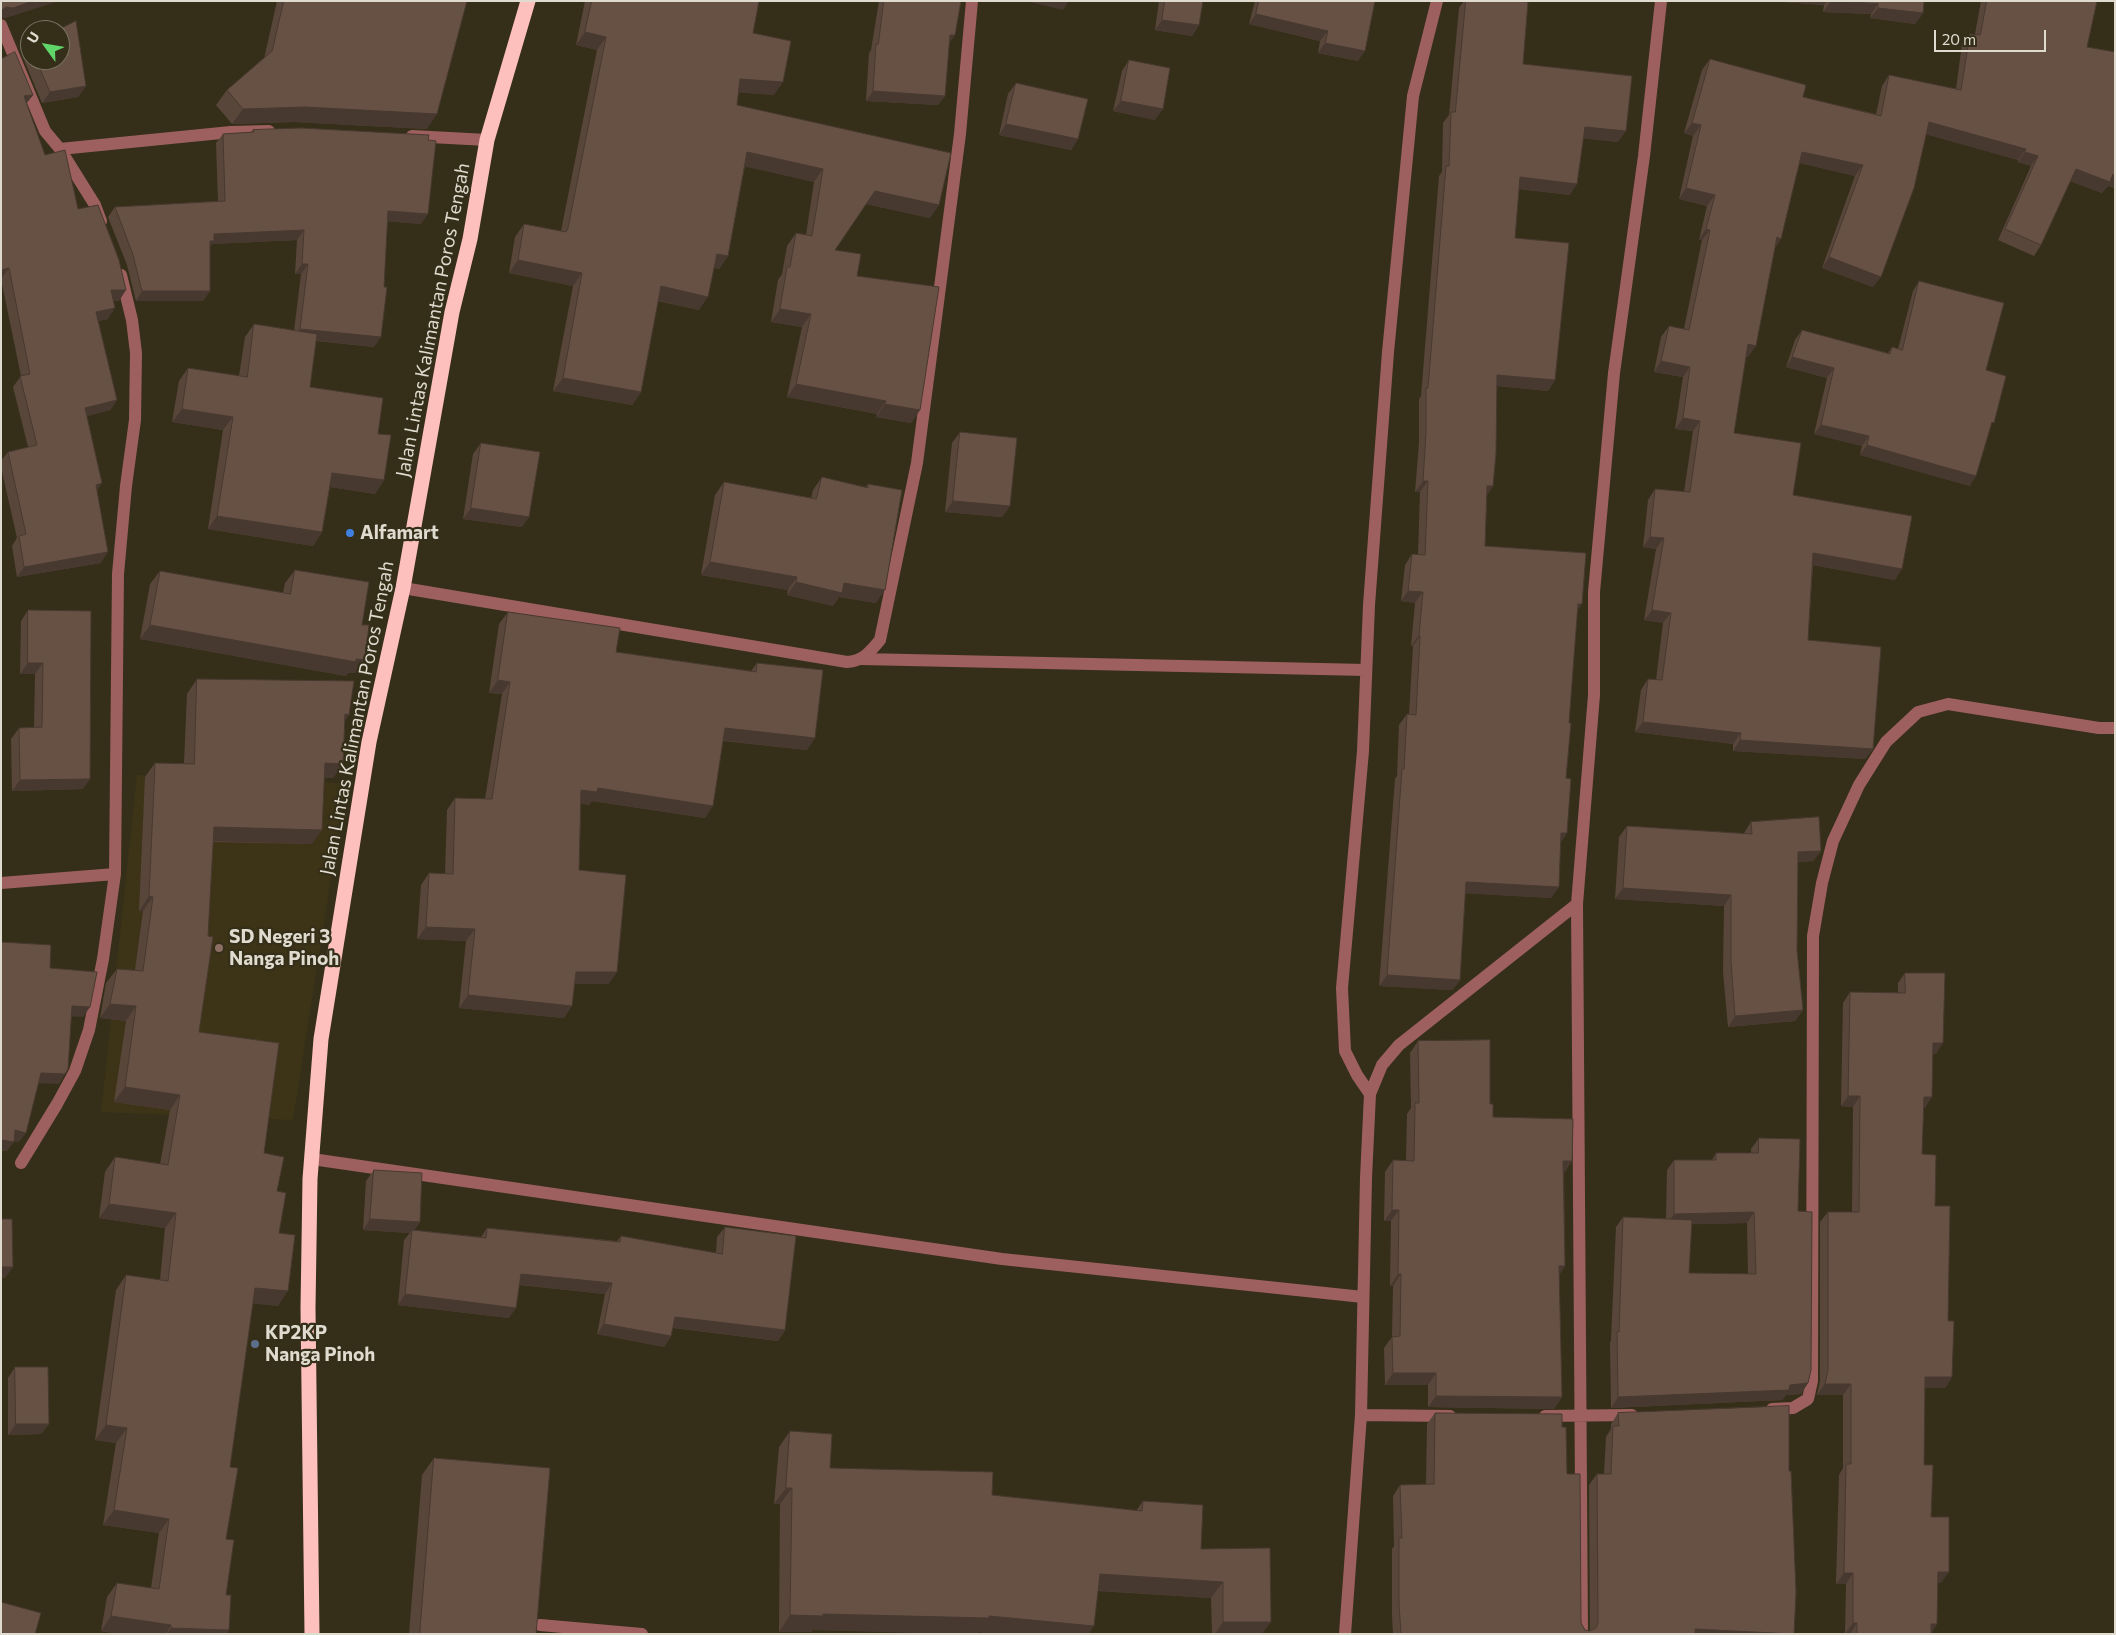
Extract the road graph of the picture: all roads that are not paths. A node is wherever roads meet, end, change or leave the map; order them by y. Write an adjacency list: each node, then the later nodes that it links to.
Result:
1 (528, 1): 8 (highway, Jalan Lintas Kalimantan Poros Tengah)
2 (972, 1): 13 (street)
3 (1437, 1): 14 (street)
4 (1661, 1): 18 (street)
5 (1, 28): 9 (street)
6 (285, 130): 9 (street)
7 (400, 135): 8 (street)
8 (487, 140): 12 (highway, Jalan Lintas Kalimantan Poros Tengah)
9 (60, 149): 10 (street)
10 (105, 232)
11 (116, 259): 16 (street)
12 (403, 588): 13 (street); 20 (highway, Jalan Lintas Kalimantan Poros Tengah)
13 (862, 659): 14 (street)
14 (1366, 670): 19 (street)
15 (2115, 728): 23 (street)
16 (115, 874): 17 (street); 21 (street)
17 (1, 883)
18 (1577, 904): 19 (street); 28 (street)
19 (1370, 1094): 22 (street)
20 (312, 1159): 22 (street); 30 (highway, Jalan Lintas Kalimantan Poros Tengah)
21 (21, 1163)
22 (1363, 1297): 25 (street)
23 (1755, 1410)
24 (1649, 1414): 28 (street)
25 (1361, 1415): 26 (street); 32 (street)
26 (1466, 1416)
27 (1533, 1416): 28 (street)
28 (1581, 1417): 33 (street)
29 (540, 1625): 31 (street)
30 (312, 1634)
31 (642, 1634)
32 (1345, 1634)
33 (1582, 1634)

